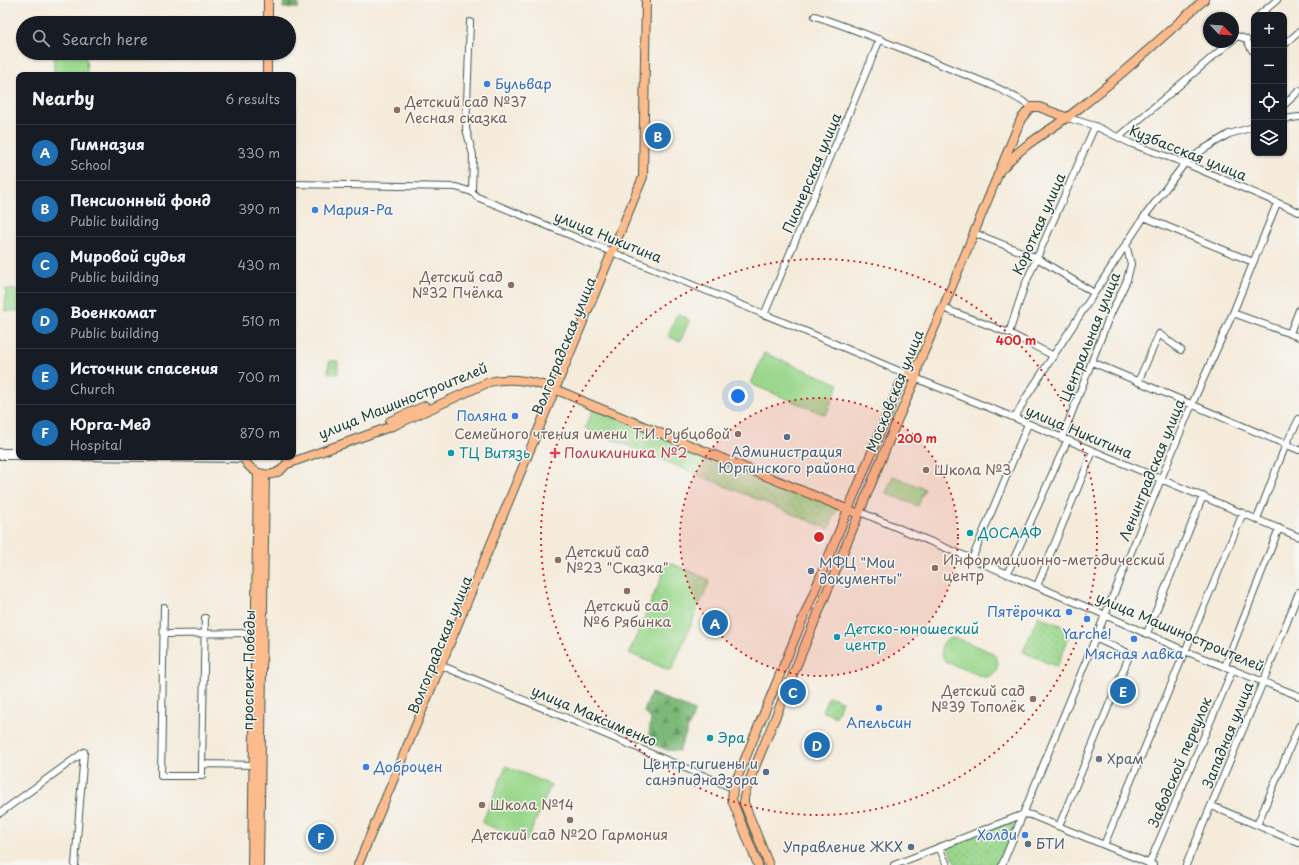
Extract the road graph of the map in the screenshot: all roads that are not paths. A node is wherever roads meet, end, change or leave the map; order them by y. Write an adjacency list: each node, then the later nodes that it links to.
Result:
1 (268, 0): 7 (main road)
2 (273, 0): 8 (main road)
3 (647, 0): 43 (main road, Волгоградская улица)
4 (1204, 0): 26 (main road, Московская улица)
5 (1277, 0): 6 (street)
6 (1263, 12)
7 (268, 16)
8 (273, 16)
9 (814, 16): 13 (street)
10 (470, 22): 37 (street)
11 (1299, 32): 14 (street)
12 (1239, 37): 16 (street)
13 (880, 39): 23 (street); 50 (street, Пионерская улица)
14 (1287, 42)
15 (1223, 48): 32 (street)
16 (1251, 48)
17 (267, 60): 19 (main road)
18 (272, 60): 20 (main road)
19 (267, 72)
20 (271, 72)
21 (1299, 91): 22 (street)
22 (1287, 102)
23 (1031, 107): 24 (main road); 31 (main road, Московская улица)
24 (1054, 112): 26 (main road); 29 (main road)
25 (1299, 117): 27 (street)
26 (1068, 118): 28 (street, Кузбасская улица); 29 (main road, Московская улица)
27 (1287, 119)
28 (1095, 126): 32 (street, Кузбасская улица); 44 (street, Короткая улица)
29 (1055, 127): 33 (main road, Московская улица)
30 (1251, 128): 34 (street, Центральная улица)
31 (1012, 138): 33 (main road); 35 (main road, Московская улица)
32 (1119, 138): 34 (street, Кузбасская улица)
33 (1026, 145): 35 (main road, Московская улица)
34 (1185, 163): 38 (street, Кузбасская улица); 40 (street, Центральная улица)
35 (998, 173): 41 (main road, Московская улица)
36 (296, 184): 37 (street, улица Никитина)
37 (472, 192): 43 (street, улица Никитина)
38 (1277, 202): 39 (street, Кузбасская улица); 45 (street, Ленинградская улица)
39 (1299, 212)
40 (1144, 217): 42 (street, Центральная улица); 45 (street)
41 (974, 232): 44 (street); 47 (main road, Московская улица)
42 (1126, 244): 46 (street, Центральная улица); 56 (street, Центральная улица)
43 (614, 253): 50 (street, улица Никитина); 61 (main road, Волгоградская улица)
44 (1037, 258): 46 (street); 52 (street, Короткая улица)
45 (1253, 262): 49 (street, Ленинградская улица)
46 (1094, 294): 55 (street, Центральная улица)
47 (943, 308): 52 (street); 57 (main road, Московская улица)
48 (1299, 310): 51 (street)
49 (1233, 313): 51 (street); 62 (street, Ленинградская улица)
50 (764, 315): 58 (street, улица Никитина)
51 (1290, 333): 53 (street)
52 (1009, 334): 55 (street)
53 (1299, 337)
54 (1181, 350): 60 (street)
55 (1054, 356): 63 (street, Центральная улица)
56 (1092, 362): 60 (street); 66 (street, Центральная улица)
57 (919, 363): 58 (main road, Московская улица); 59 (main road, Московская улица)
58 (905, 373): 59 (street, улица Никитина); 81 (main road, Московская улица)
59 (916, 378): 63 (street, улица Никитина); 82 (main road, Московская улица)
60 (1138, 382): 62 (street)
61 (558, 388): 72 (main road, улица Машиностроителей); 75 (main road); 81 (main road, улица Машиностроителей); 100 (main road, Волгоградская улица); 124 (main road)
62 (1192, 404): 67 (street); 79 (street, Ленинградская улица)
63 (1015, 418): 65 (street, улица Никитина)
64 (1299, 419): 67 (street)
65 (1028, 424): 66 (street, улица Никитина); 87 (street)
66 (1065, 439): 69 (street, улица Никитина); 88 (street, Центральная улица)
67 (1286, 444): 68 (street); 84 (street)
68 (1299, 450)
69 (1093, 451): 79 (street, улица Никитина); 89 (street)
70 (0, 452): 71 (street)
71 (16, 452)
72 (296, 454)
73 (0, 456): 74 (street)
74 (16, 456)
75 (296, 458)
76 (244, 460): 78 (main road)
77 (288, 460): 78 (main road)
78 (261, 474): 94 (main road); 109 (main road, проспект Победы)
79 (1162, 480): 80 (street, улица Никитина); 92 (street, Ленинградская улица)
80 (1203, 496): 83 (street, улица Никитина); 95 (street)
81 (849, 508): 82 (main road, улица Машиностроителей); 105 (main road, Московская улица)
82 (859, 513): 87 (street, улица Машиностроителей); 106 (main road, Московская улица)
83 (1242, 513): 84 (street, улица Никитина); 99 (street)
84 (1257, 519): 85 (street, улица Никитина)
85 (1279, 528): 86 (street, улица Никитина); 101 (street)
86 (1299, 537)
87 (972, 559): 88 (street, улица Машиностроителей)
88 (1007, 574): 89 (street, улица Машиностроителей)
89 (1037, 586): 92 (street, улица Машиностроителей)
90 (1299, 592): 103 (street, Западная улица)
91 (164, 607): 96 (street)
92 (1105, 615): 95 (street, улица Машиностроителей); 98 (street, Ленинградская улица)
93 (205, 618): 97 (street)
94 (255, 633): 97 (street); 109 (main road)
95 (1147, 633): 99 (street, улица Машиностроителей)
96 (164, 634): 97 (street); 108 (street)
97 (205, 634): 108 (street)
98 (1095, 638): 114 (street, Ленинградская улица); 116 (street)
99 (1185, 650): 101 (street, улица Машиностроителей); 118 (street)
100 (446, 664): 110 (street, улица Максименко); 125 (main road, Волгоградская улица)
101 (1225, 666): 102 (street, улица Машиностроителей)
102 (1233, 669): 103 (street, улица Машиностроителей); 120 (street, Заводской переулок)
103 (1263, 682): 104 (street, улица Машиностроителей); 112 (street, Западная улица)
104 (1299, 696)
105 (761, 719): 106 (main road); 110 (main road, Московская улица)
106 (772, 724): 111 (main road, Московская улица)
107 (1299, 726): 115 (street)
108 (202, 764): 109 (street)
109 (257, 765): 122 (main road); 123 (main road, проспект Победы)
110 (733, 788): 111 (main road); 126 (main road, Московская улица)
111 (745, 791): 127 (main road, Московская улица)
112 (1212, 806): 115 (street); 131 (street, Западная улица)
113 (0, 813): 121 (street)
114 (1024, 814): 116 (street); 119 (street); 130 (street, Ленинградская улица)
115 (1257, 825): 117 (street)
116 (1059, 826): 118 (street)
117 (1299, 843)
118 (1104, 845): 120 (street)
119 (939, 847): 128 (street); 129 (street)
120 (1151, 864)
121 (75, 865)
122 (252, 865)
123 (259, 865)
124 (358, 865)
125 (363, 865)
126 (758, 865)
127 (769, 865)
128 (894, 865)
129 (947, 865)
130 (1002, 865)
131 (1186, 865)

